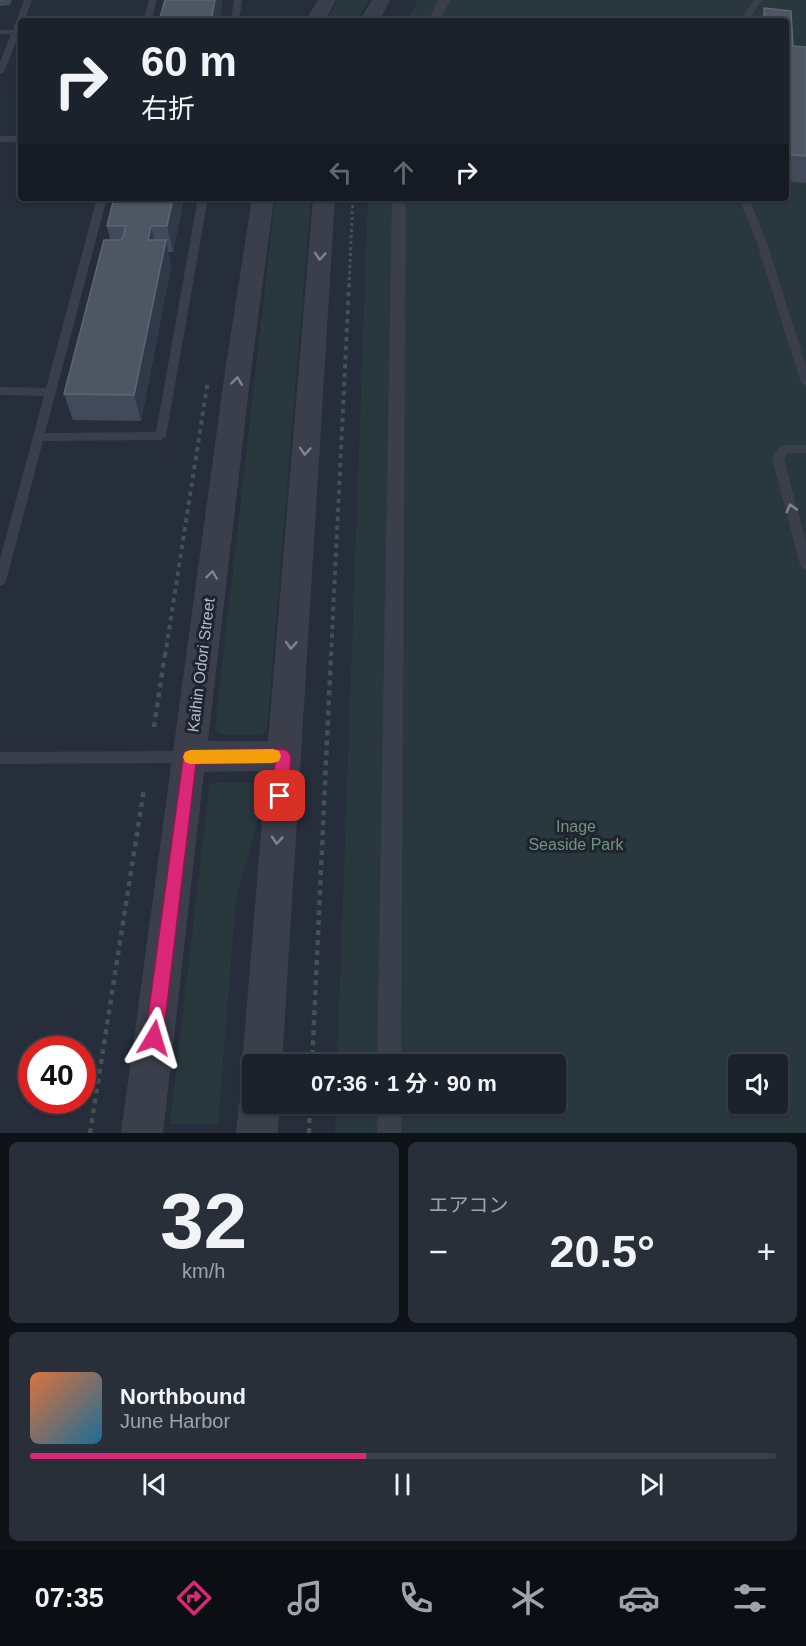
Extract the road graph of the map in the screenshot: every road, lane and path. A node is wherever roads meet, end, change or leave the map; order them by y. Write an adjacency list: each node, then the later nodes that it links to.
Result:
1 (28, 0): 8 (lane)
2 (153, 0): 9 (lane)
3 (238, 0): 10 (lane)
4 (327, 0): 11 (street)
5 (381, 0): 12 (street)
6 (444, 0): 13 (street)
7 (758, 0): 14 (lane)
8 (21, 18)
9 (148, 18)
10 (235, 18)
11 (317, 18)
12 (371, 18)
13 (435, 18)
14 (746, 18)
15 (18, 27): 17 (lane)
16 (0, 32): 17 (lane)
17 (16, 32): 18 (lane)
18 (0, 72)
19 (0, 139): 20 (lane)
20 (18, 139)
21 (101, 201): 31 (lane)
22 (202, 201): 32 (lane)
23 (263, 201): 38 (street, Kaihin Odori Street, one-way to 23)
24 (324, 201): 37 (street, one-way to 37)
25 (353, 201): 42 (path)
26 (399, 201): 43 (street)
27 (745, 201): 29 (lane)
28 (209, 374): 36 (path)
29 (806, 382)
30 (0, 391): 31 (lane)
31 (51, 392): 32 (lane)
32 (38, 437): 35 (lane)
33 (806, 449): 34 (lane, one-way to 33)
34 (806, 565)
35 (0, 581)
36 (154, 727)
37 (283, 756): 38 (street); 41 (street, one-way to 41)
38 (190, 757): 39 (lane); 48 (street, Kaihin Odori Street)
39 (0, 758)
40 (144, 789): 47 (path)
41 (263, 1054)
42 (313, 1054)
43 (389, 1054)
44 (258, 1114): 49 (street)
45 (310, 1114): 50 (path)
46 (389, 1114): 51 (street)
47 (90, 1133)
48 (142, 1133)
49 (257, 1133)
50 (309, 1133)
51 (389, 1133)

